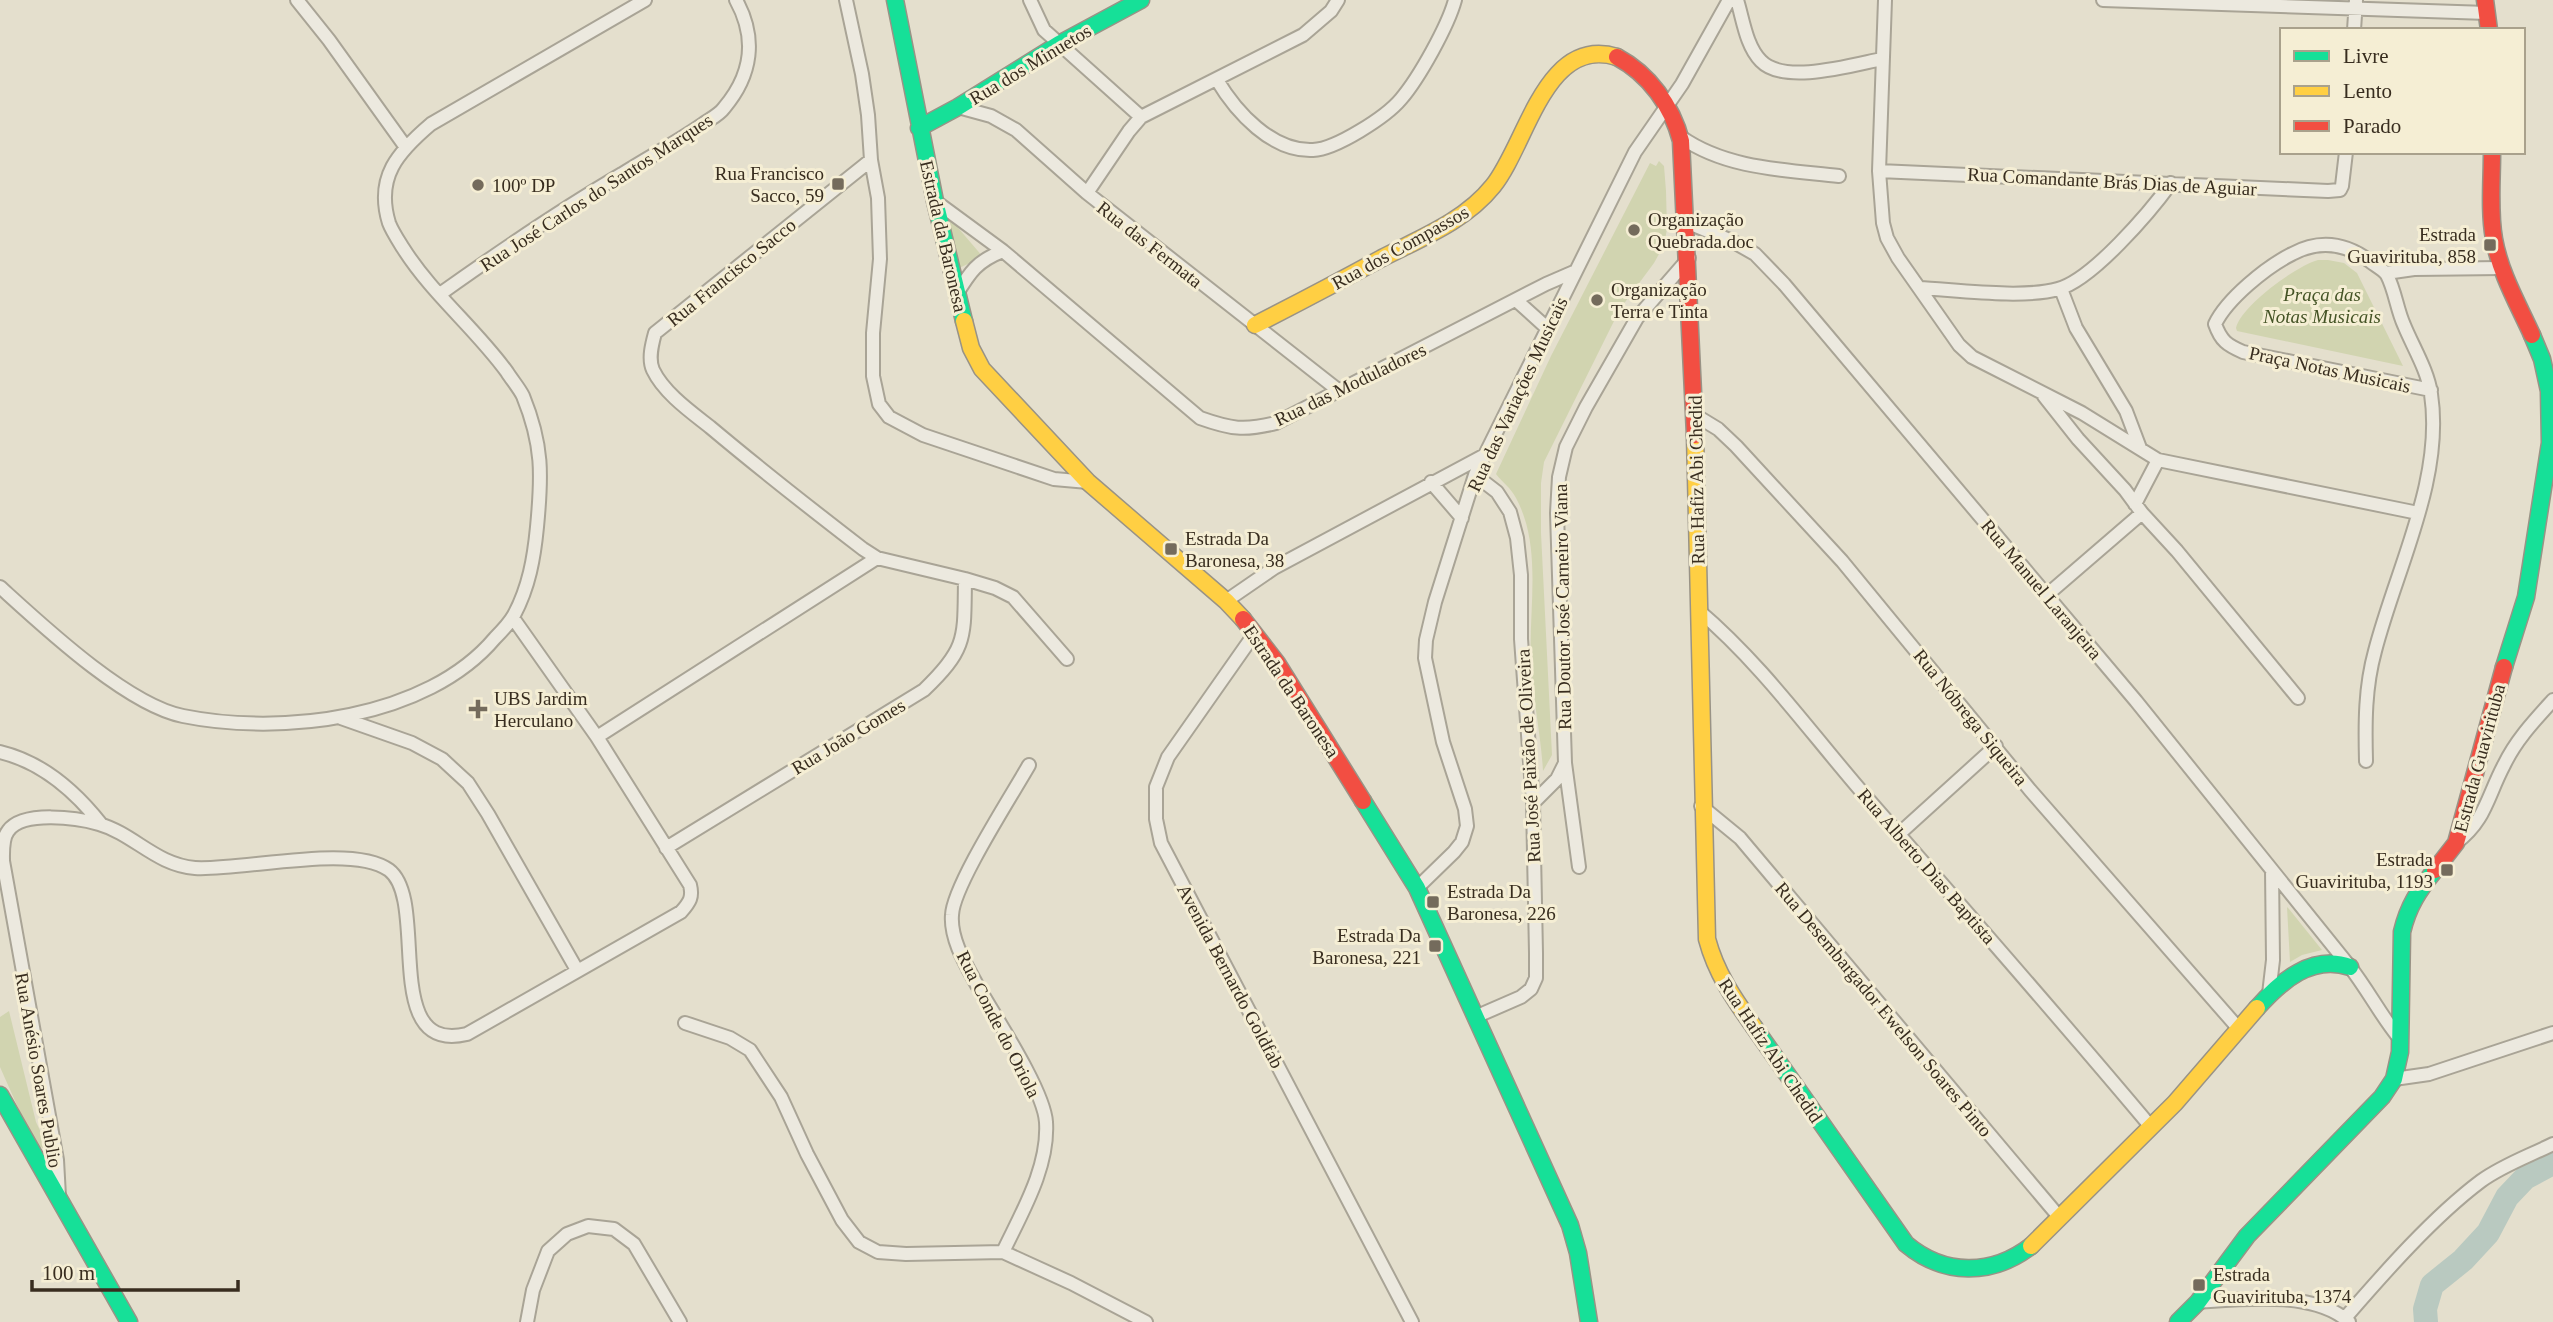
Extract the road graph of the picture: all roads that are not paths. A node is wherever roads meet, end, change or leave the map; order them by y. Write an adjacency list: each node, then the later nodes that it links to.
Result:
1 (297, 0): 25 (street)
2 (645, 0): 25 (street)
3 (736, 0): 42 (street, Rua José Carlos do Santos Marques)
4 (846, 0): 28 (street)
5 (895, 0): 23 (street, Estrada da Baronesa)
6 (1030, 0): 17 (street)
7 (1141, 0): 17 (street, Rua dos Minuetos)
8 (1338, 0): 19 (street)
9 (1455, 0): 19 (street)
10 (1729, 0): 20 (street, Rua das Variações Musicais)
11 (1737, 0): 18 (street)
12 (1885, 0): 18 (street)
13 (2103, 0): 14 (street)
14 (2356, 5): 15 (street); 16 (street)
15 (2487, 14)
16 (2354, 28)
17 (1059, 44): 21 (street, Rua dos Minuetos); 22 (street)
18 (1882, 60): 29 (street)
19 (1217, 80): 22 (street)
20 (1667, 103): 24 (street, Rua dos Compassos); 38 (street, Rua das Variações Musicais); 45 (street, Rua dos Compassos)
21 (958, 107): 23 (street, Rua dos Minuetos); 32 (street, Rua das Fermata)
22 (1141, 117): 32 (street)
23 (919, 128): 33 (street, Estrada da Baronesa)
24 (1681, 137): 30 (street); 34 (street, Rua Hafiz Abi Chedid)
25 (405, 146): 42 (street)
26 (2346, 154): 31 (street, Rua Comandante Brás Dias de Aguiar)
27 (2493, 154): 37 (street, Estrada Guavirituba)
28 (871, 160): 55 (street); 60 (street, Rua Francisco Sacco)
29 (1879, 171): 31 (street, Rua Comandante Brás Dias de Aguiar); 40 (street)
30 (1839, 176)
31 (2171, 183): 41 (street)
32 (1087, 193): 45 (street, Rua das Fermata)
33 (935, 201): 35 (street, Rua das Moduladores); 43 (street, Estrada da Baronesa)
34 (1686, 222): 36 (street, Rua Hafiz Abi Chedid); 63 (street, Rua Manuel Laranjeira)
35 (1003, 251): 43 (street); 47 (street, Rua das Moduladores)
36 (1689, 258): 50 (street, Rua Hafiz Abi Chedid); 76 (street, Rua Doutor José Carneiro Viana)
37 (2502, 268): 39 (street); 82 (street, Estrada Guavirituba)
38 (1576, 271): 44 (street, Rua das Moduladores); 46 (street, Rua das Variações Musicais)
39 (2386, 274): 48 (street, Praça Notas Musicais); 48 (street, Praça Notas Musicais)
40 (1919, 288): 41 (street); 49 (street)
41 (2061, 289): 51 (street)
42 (440, 294): 66 (street)
43 (956, 295): 55 (street, Estrada da Baronesa)
44 (1516, 300): 46 (street); 47 (street, Rua das Moduladores)
45 (1255, 325): 47 (street, Rua das Fermata)
46 (1547, 328): 52 (street, Rua das Variações Musicais)
47 (1338, 390)
48 (2431, 390): 58 (street)
49 (2041, 393): 51 (street); 57 (street)
50 (1695, 415): 65 (street, Rua Hafiz Abi Chedid); 73 (street, Rua Nóbrega Siqueira)
51 (2140, 449): 53 (street)
52 (1485, 455): 54 (street, Rua das Variações Musicais); 56 (street)
53 (2158, 460): 57 (street); 58 (street)
54 (1475, 475): 59 (street, Rua das Variações Musicais); 78 (street, Rua José Paixão de Oliveira)
55 (1088, 482): 64 (street, Estrada da Baronesa)
56 (1432, 482): 59 (street); 64 (street)
57 (2138, 508): 63 (street); 69 (street)
58 (2417, 513): 75 (street)
59 (1461, 518): 86 (street, Rua das Variações Musicais)
60 (877, 558): 61 (street, Rua Francisco Sacco); 72 (street)
61 (965, 579): 68 (street, Rua Francisco Sacco); 83 (street, Rua João Gomes)
62 (0, 587): 71 (street)
63 (2048, 594): 85 (street, Rua Manuel Laranjeira)
64 (1226, 601): 67 (street, Estrada da Baronesa)
65 (1699, 610): 79 (street, Rua Hafiz Abi Chedid); 81 (street, Rua Alberto Dias Baptista)
66 (513, 618): 71 (street); 72 (street)
67 (1255, 632): 86 (street, Estrada da Baronesa); 110 (street, Avenida Bernardo Goldfab)
68 (1067, 659)
69 (2298, 698)
70 (2553, 700): 82 (street)
71 (341, 717): 88 (street)
72 (597, 737): 83 (street)
73 (1996, 746): 81 (street); 94 (street, Rua Nóbrega Siqueira)
74 (0, 752): 80 (street)
75 (2366, 761)
76 (1565, 763): 78 (street); 84 (street, Rua Doutor José Carneiro Viana)
77 (1029, 765): 103 (street, Rua Conde do Oriola)
78 (1533, 803): 92 (street, Rua José Paixão de Oliveira)
79 (1701, 807): 102 (street, Rua Desembargador Ewelson Soares Pinto); 102 (street, Rua Hafiz Abi Chedid)
80 (101, 824): 88 (street, Rua Anésio Soares Publio); 101 (street, Rua Anésio Soares Publio)
81 (1900, 833): 99 (street, Rua Alberto Dias Baptista)
82 (2456, 843): 91 (street, Estrada Guavirituba)
83 (666, 848): 88 (street)
84 (1579, 867)
85 (2272, 870): 87 (street, Rua Manuel Laranjeira); 90 (street)
86 (1417, 888): 92 (street, Estrada da Baronesa)
87 (2350, 967): 89 (street, Rua Manuel Laranjeira); 90 (street, Rua Hafiz Abi Chedid)
88 (577, 970)
89 (2368, 990): 91 (street, Rua Manuel Laranjeira); 96 (street, Rua Manuel Laranjeira)
90 (2269, 994): 94 (street, Rua Hafiz Abi Chedid)
91 (2402, 1012): 96 (street, Estrada Guavirituba)
92 (1475, 1017): 111 (street, Estrada da Baronesa)
93 (685, 1023): 103 (street)
94 (2239, 1028): 99 (street, Rua Hafiz Abi Chedid)
95 (2553, 1033): 97 (street)
96 (2400, 1039): 97 (street, Estrada Guavirituba)
97 (2393, 1079): 104 (street, Estrada Guavirituba)
98 (0, 1096): 101 (street)
99 (2151, 1128): 102 (street, Rua Hafiz Abi Chedid)
100 (2553, 1144): 105 (street)
101 (60, 1203): 106 (street)
102 (2060, 1218)
103 (1003, 1252): 109 (street)
104 (2198, 1302): 105 (street); 112 (street, Estrada Guavirituba)
105 (2347, 1320)
106 (129, 1322)
107 (527, 1322): 108 (street)
108 (680, 1322)
109 (1146, 1322)
110 (1412, 1322)
111 (1589, 1322)
112 (2178, 1322)

